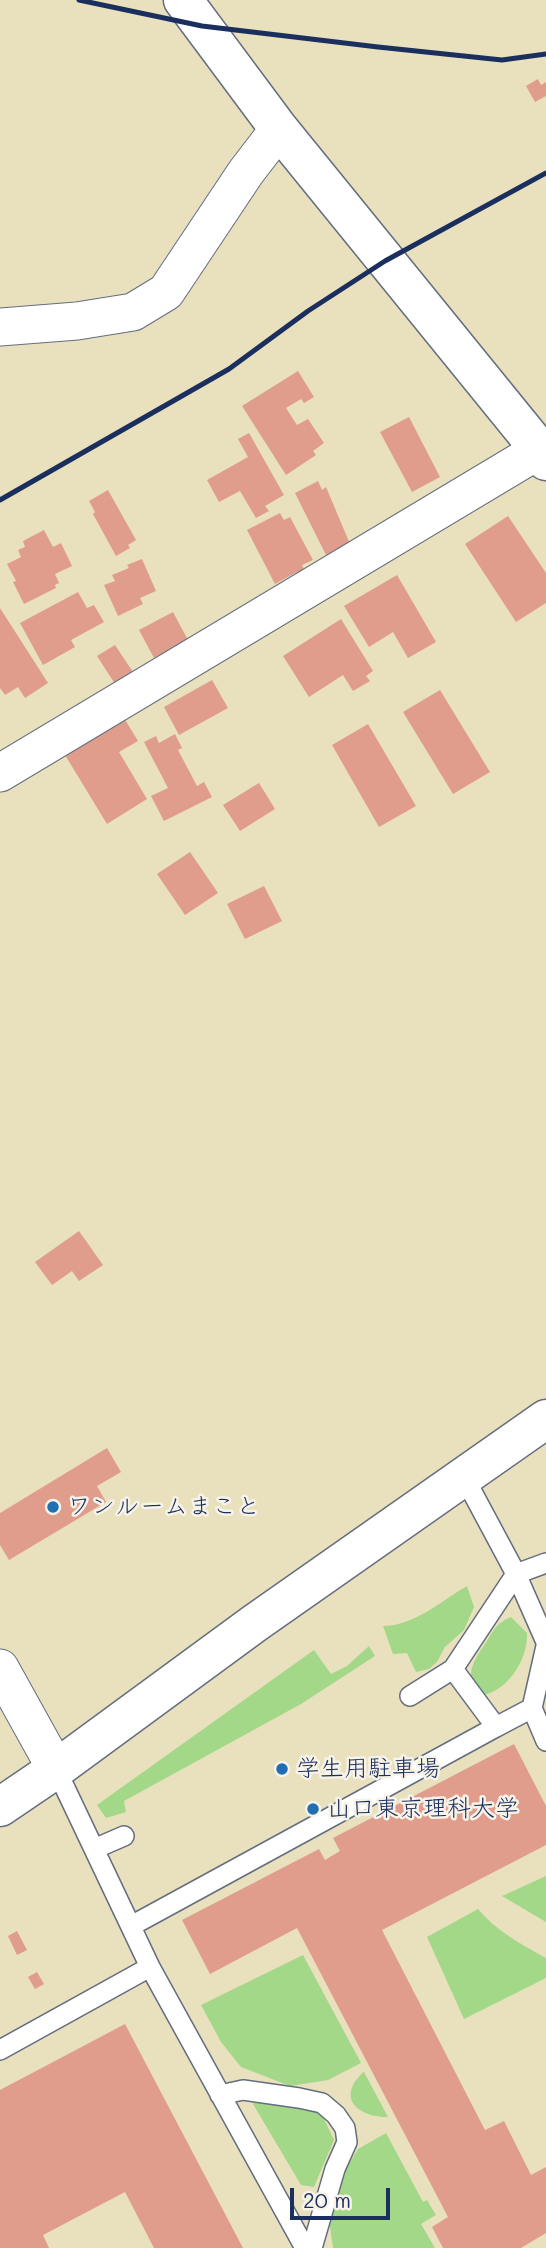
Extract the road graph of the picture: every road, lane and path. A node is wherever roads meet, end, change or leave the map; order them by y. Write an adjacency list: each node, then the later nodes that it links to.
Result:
1 (183, 0): 2 (street)
2 (279, 129): 3 (street); 4 (street)
3 (0, 327)
4 (544, 452): 5 (street)
5 (0, 773)
6 (546, 1419): 7 (street)
7 (463, 1475): 9 (lane); 17 (street)
8 (546, 1563): 9 (lane)
9 (516, 1574): 10 (lane); 12 (lane)
10 (546, 1644): 14 (lane)
11 (0, 1668): 17 (street)
12 (453, 1669): 13 (lane); 15 (lane)
13 (410, 1696)
14 (533, 1708): 15 (lane); 16 (lane)
15 (496, 1727): 21 (lane)
16 (546, 1741)
17 (57, 1769): 18 (street); 20 (lane)
18 (0, 1807)
19 (124, 1836): 20 (lane)
20 (94, 1849): 21 (lane)
21 (131, 1926): 22 (lane)
22 (150, 1968): 23 (lane); 24 (lane)
23 (0, 2050)
24 (220, 2095): 25 (lane); 26 (lane)
25 (305, 2248)
26 (312, 2248)

